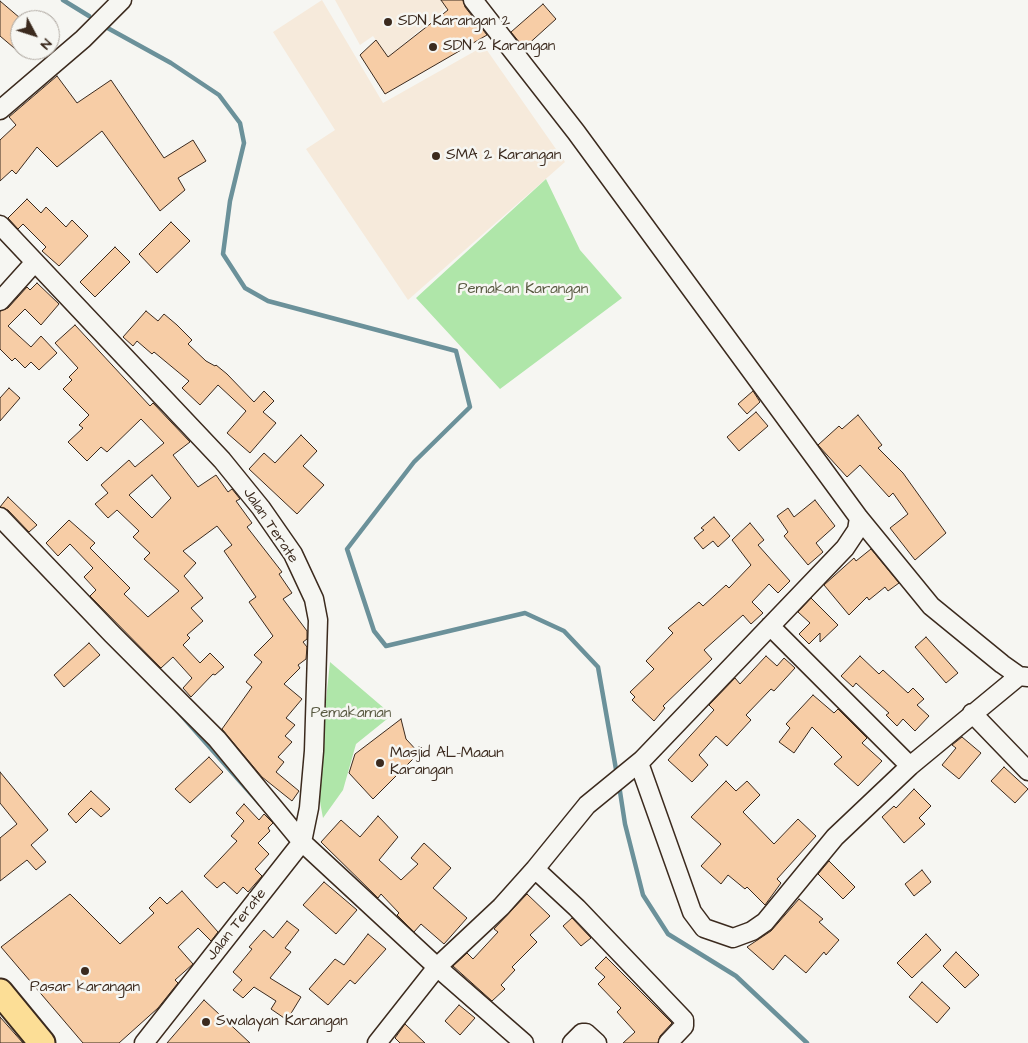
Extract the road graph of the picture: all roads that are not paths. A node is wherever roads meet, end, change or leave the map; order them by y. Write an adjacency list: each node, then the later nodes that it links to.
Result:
1 (122, 0): 3 (street)
2 (473, 0): 8 (street)
3 (0, 110)
4 (0, 225): 5 (street, Jalan Terate)
5 (35, 262): 6 (street); 15 (street, Jalan Terate)
6 (0, 301)
7 (0, 516): 15 (street)
8 (859, 518): 9 (street); 10 (street)
9 (770, 626): 12 (street); 13 (street)
10 (1024, 676): 11 (street)
11 (972, 713): 13 (street); 14 (street)
12 (636, 764): 13 (street); 16 (street)
13 (910, 766)
14 (1028, 771)
15 (302, 842): 17 (street); 20 (street, Jalan Terate)
16 (535, 869): 17 (street); 25 (street)
17 (437, 967): 21 (street); 22 (street)
18 (0, 992): 19 (highway)
19 (42, 1043)
20 (144, 1043)
21 (377, 1043)
22 (524, 1043)
23 (572, 1043): 24 (street)
24 (597, 1043)
25 (668, 1043)

